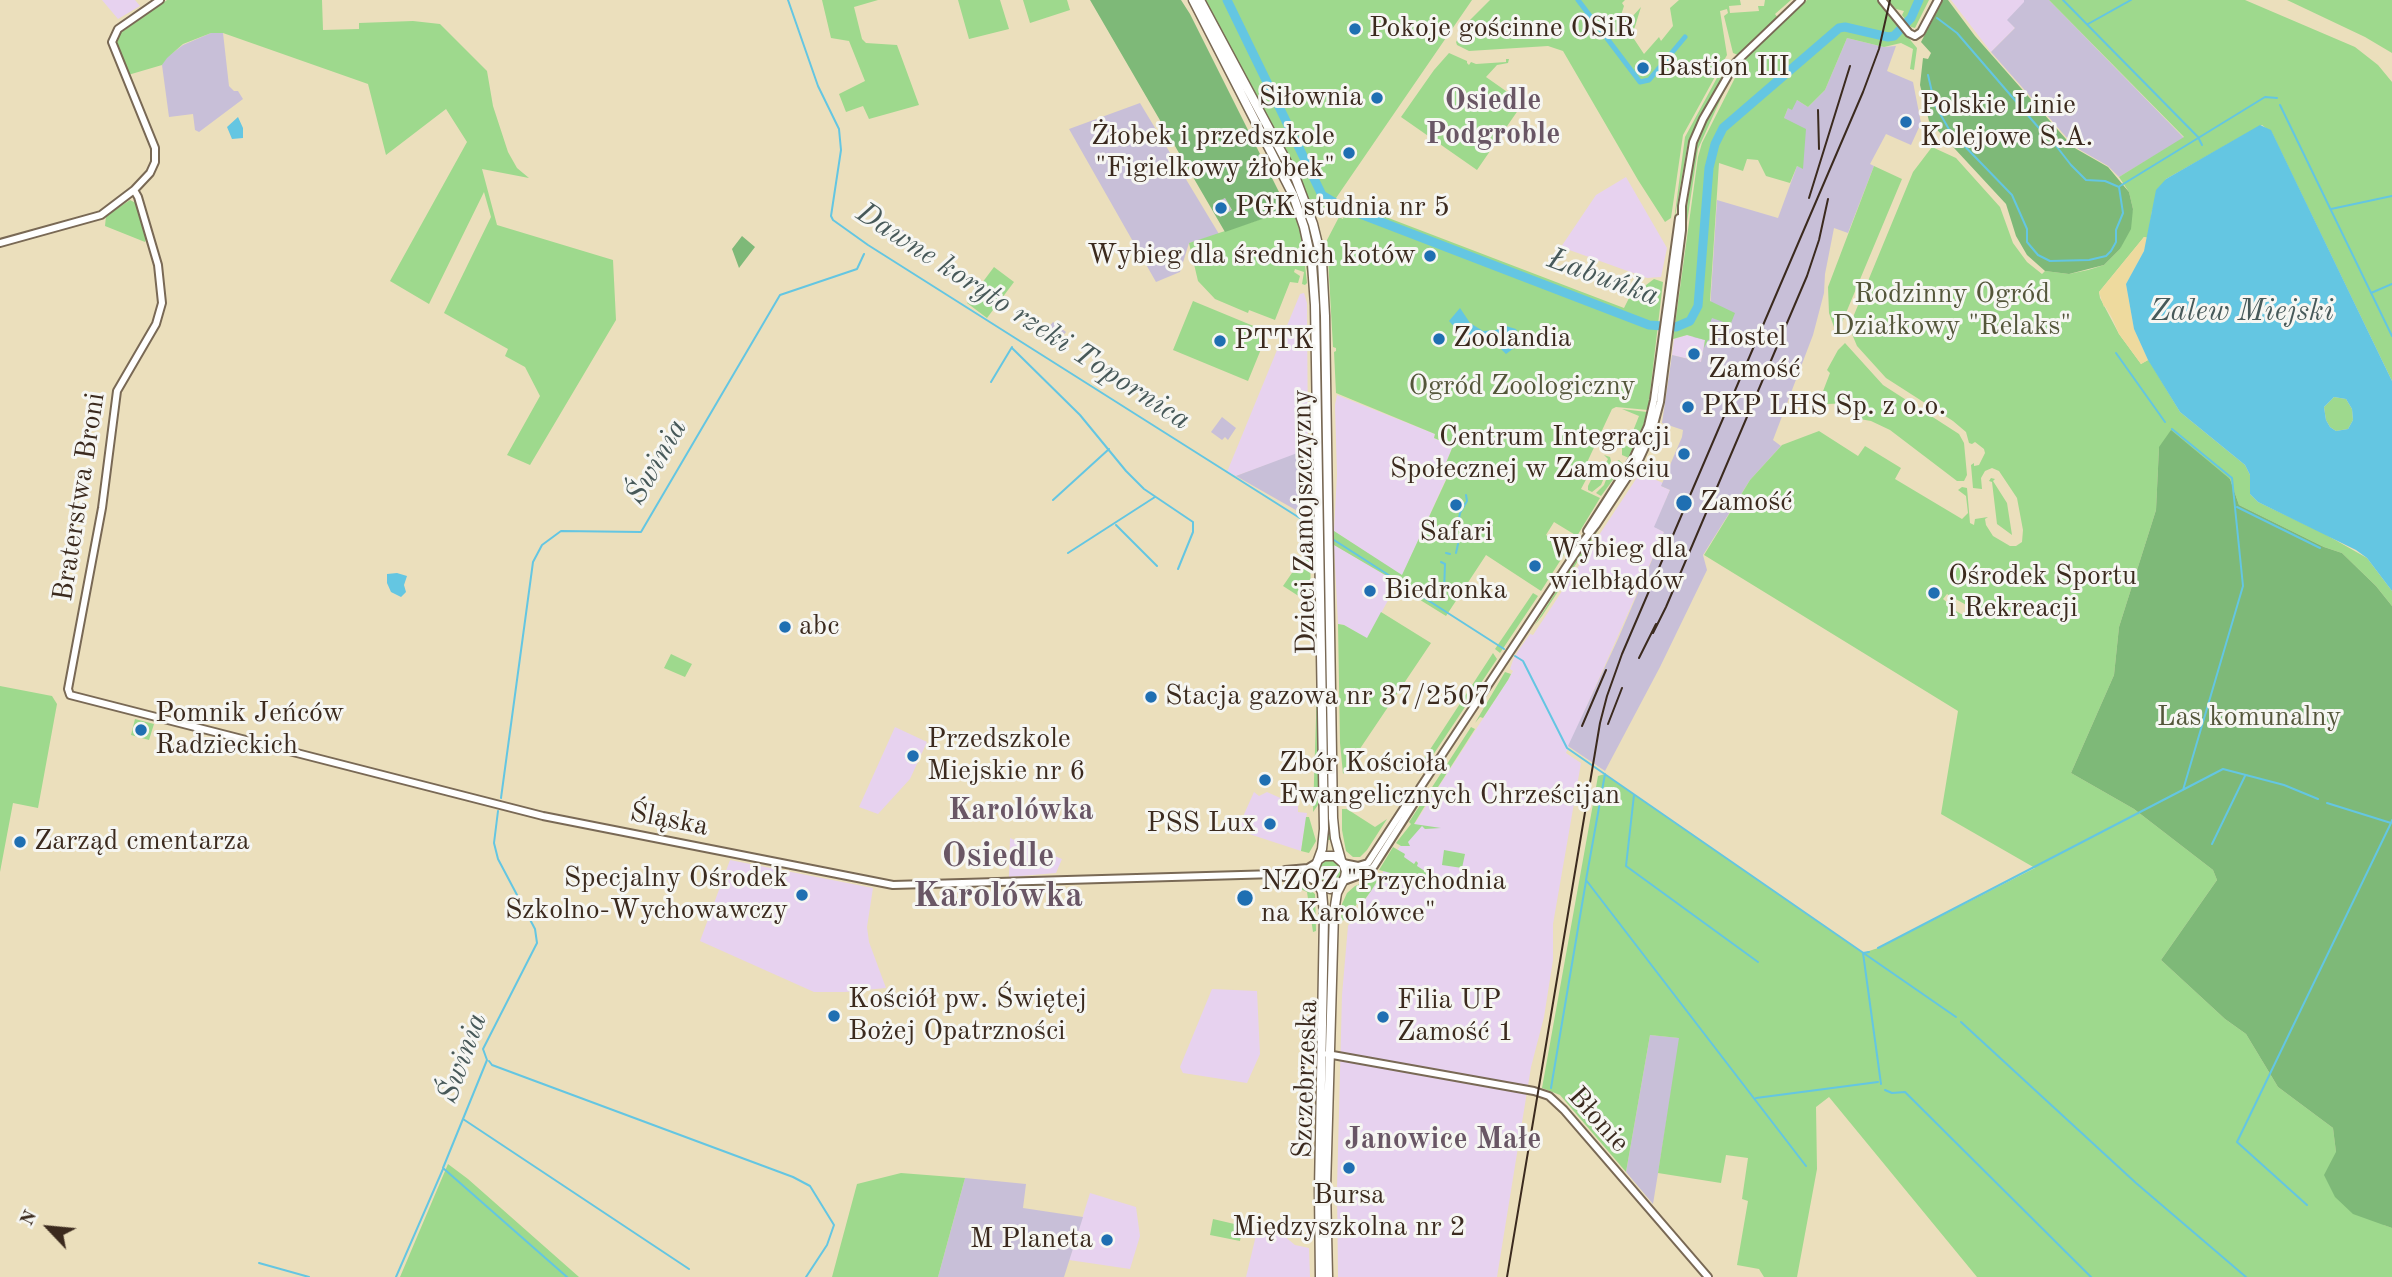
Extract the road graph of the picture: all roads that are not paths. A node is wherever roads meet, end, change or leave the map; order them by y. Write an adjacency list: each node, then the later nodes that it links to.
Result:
1 (160, 0): 7 (street)
2 (1192, 0): 12 (main road, Dzieci Zamojszczyzny)
3 (1200, 0): 11 (main road, Dzieci Zamojszczyzny)
4 (1801, 0): 10 (street)
5 (1882, 0): 6 (street)
6 (1938, 0)
7 (134, 190): 8 (street); 9 (street, Braterstwa Broni)
8 (0, 243)
9 (69, 693): 13 (street, Śląska)
10 (1416, 796): 11 (street); 14 (street)
11 (1342, 861): 12 (main road); 14 (main road)
12 (1317, 862): 13 (street, Śląska); 15 (main road)
13 (1276, 874): 15 (street, Śląska)
14 (1343, 882): 15 (main road); 16 (main road, Szczebrzeska)
15 (1317, 883): 16 (main road, Szczebrzeska)
16 (1325, 1054): 17 (main road, Szczebrzeska); 18 (main road, Szczebrzeska); 19 (street, Błonie)
17 (1320, 1277)
18 (1328, 1277)
19 (1708, 1277)

